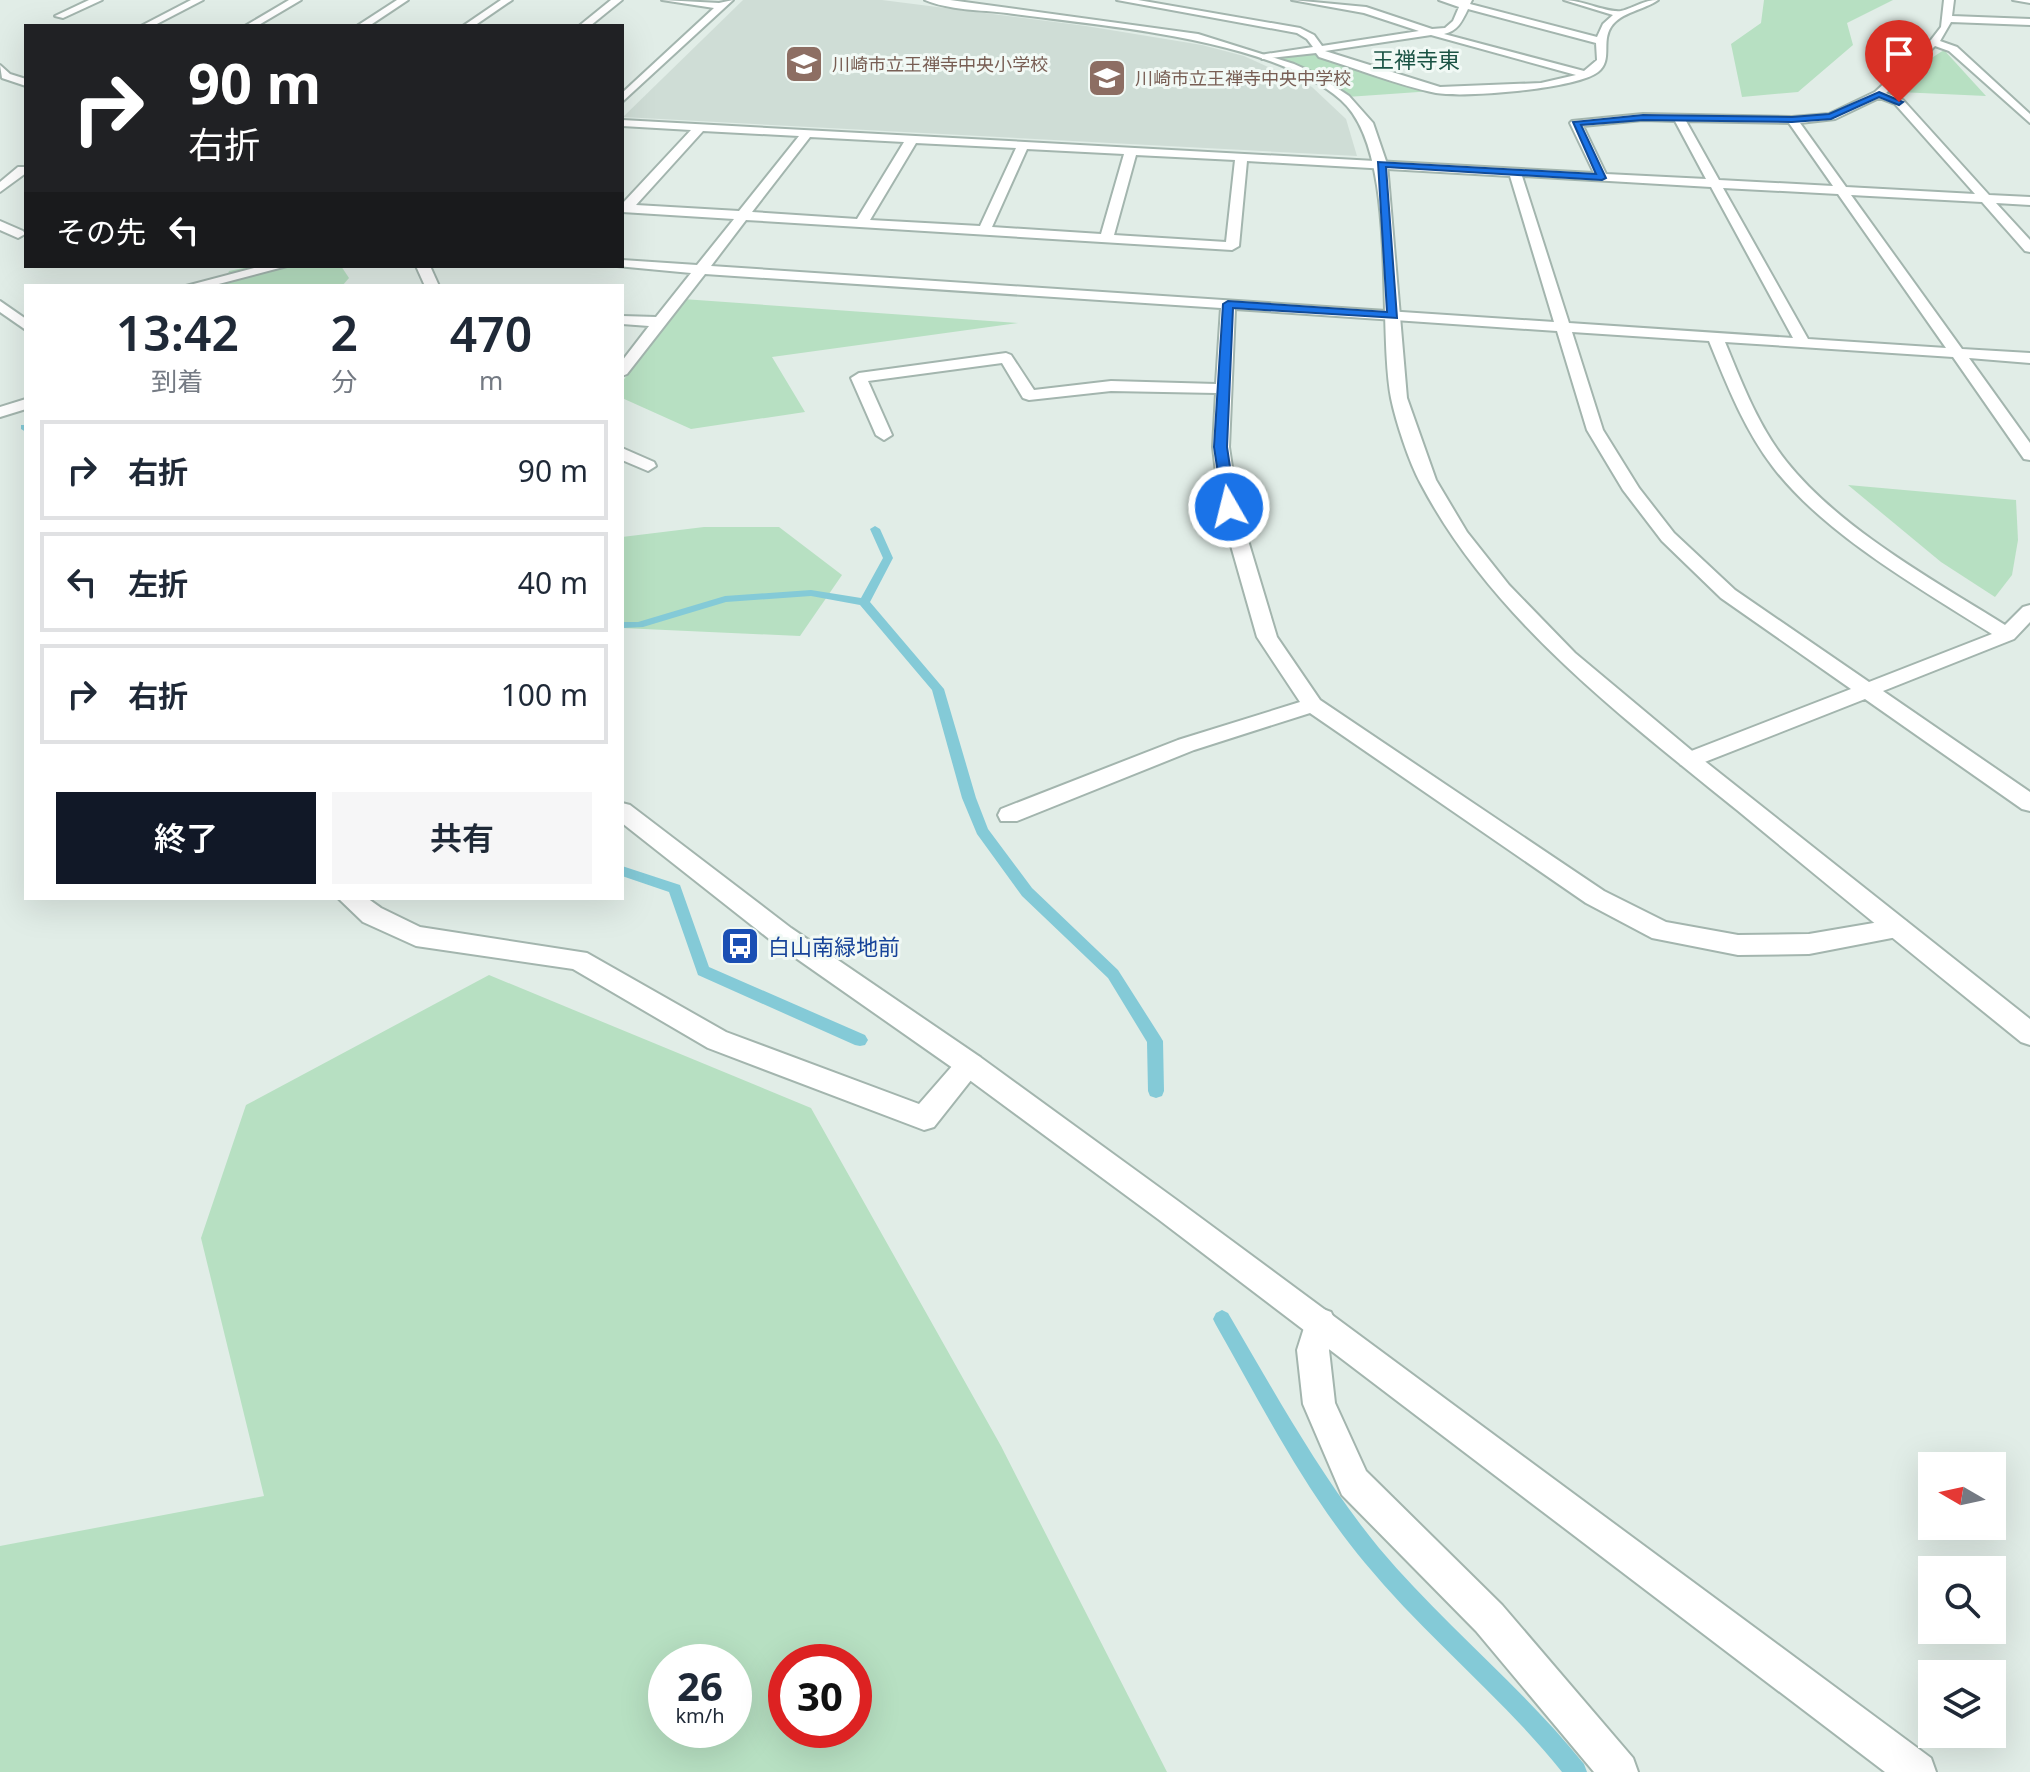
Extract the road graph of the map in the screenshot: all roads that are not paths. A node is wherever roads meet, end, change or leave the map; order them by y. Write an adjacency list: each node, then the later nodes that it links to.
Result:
1 (97, 0): 21 (street)
2 (198, 0): 24 (street)
3 (296, 0): 25 (street)
4 (403, 0): 26 (street)
5 (507, 0): 27 (street)
6 (617, 0): 28 (street)
7 (667, 0): 18 (street)
8 (930, 0): 34 (street)
9 (1122, 0): 23 (street)
10 (1297, 0): 30 (street)
11 (1444, 0): 17 (street)
12 (1569, 0): 19 (street)
13 (1653, 0): 19 (street)
14 (1949, 0): 22 (street)
15 (2018, 0): 16 (street)
16 (2030, 0)
17 (1465, 2): 30 (street); 31 (street)
18 (724, 3): 39 (street)
19 (1620, 14): 31 (street)
20 (1267, 15): 23 (street)
21 (60, 18)
22 (1948, 19): 29 (street); 32 (street)
23 (1257, 23): 33 (street)
24 (150, 24)
25 (254, 24)
26 (365, 24)
27 (471, 24)
28 (587, 24)
29 (2027, 24)
30 (1434, 33): 33 (street); 36 (street)
31 (1599, 41): 36 (street)
32 (1934, 42): 38 (street); 42 (street)
33 (1318, 50): 34 (street); 36 (street)
34 (1266, 57): 50 (street)
35 (0, 68): 37 (street)
36 (1585, 75)
37 (24, 82)
38 (1879, 94): 41 (street); 57 (street)
39 (624, 97)
40 (1678, 117): 41 (street); 53 (street); 54 (street)
41 (1792, 120): 56 (street)
42 (2030, 120)
43 (624, 123): 44 (street)
44 (700, 127): 45 (street); 59 (street)
45 (807, 133): 46 (street); 60 (street)
46 (912, 139): 47 (street); 61 (street)
47 (1023, 145): 48 (street); 62 (street)
48 (1131, 151): 49 (street); 63 (street)
49 (1241, 157): 50 (street); 63 (street)
50 (1381, 164): 52 (street); 71 (street)
51 (20, 168): 55 (street)
52 (1515, 173): 53 (street); 75 (street)
53 (1602, 178): 54 (street)
54 (1714, 184): 56 (street); 77 (street)
55 (0, 188)
56 (1842, 191): 57 (street); 78 (street)
57 (1987, 199): 58 (street); 64 (street)
58 (2030, 201)
59 (624, 208): 60 (street)
60 (742, 216): 61 (street); 67 (street)
61 (861, 223): 62 (street)
62 (984, 231): 63 (street)
63 (1106, 238)
64 (2030, 248)
65 (624, 264): 67 (street)
66 (271, 268): 68 (street)
67 (698, 269): 69 (street); 73 (street)
68 (202, 284)
69 (1228, 304): 71 (street); 81 (street)
70 (0, 305): 74 (street)
71 (1393, 316): 75 (street); 92 (street)
72 (624, 320): 73 (street)
73 (659, 322): 80 (street)
74 (24, 324)
75 (1563, 327): 76 (street); 90 (street)
76 (1715, 337): 77 (street); 89 (street)
77 (1803, 343): 78 (street)
78 (1957, 353): 79 (street); 86 (street)
79 (2030, 358)
80 (624, 368)
81 (1224, 389): 84 (street); 91 (street)
82 (24, 405): 83 (street)
83 (0, 412)
84 (884, 435)
85 (624, 454): 87 (street)
86 (2030, 455)
87 (648, 466)
88 (2030, 611): 89 (street)
89 (2007, 635): 90 (street)
90 (1867, 692): 92 (street); 93 (street)
91 (1313, 705): 95 (street); 97 (street)
92 (1689, 760): 97 (street)
93 (2030, 803)
94 (624, 813): 99 (street)
95 (1009, 815)
96 (353, 900): 99 (street)
97 (1897, 928): 98 (street)
98 (2030, 1034)
99 (970, 1065): 100 (street)
100 (1320, 1323): 101 (street); 102 (street)
101 (1619, 1772)
102 (1917, 1772)

